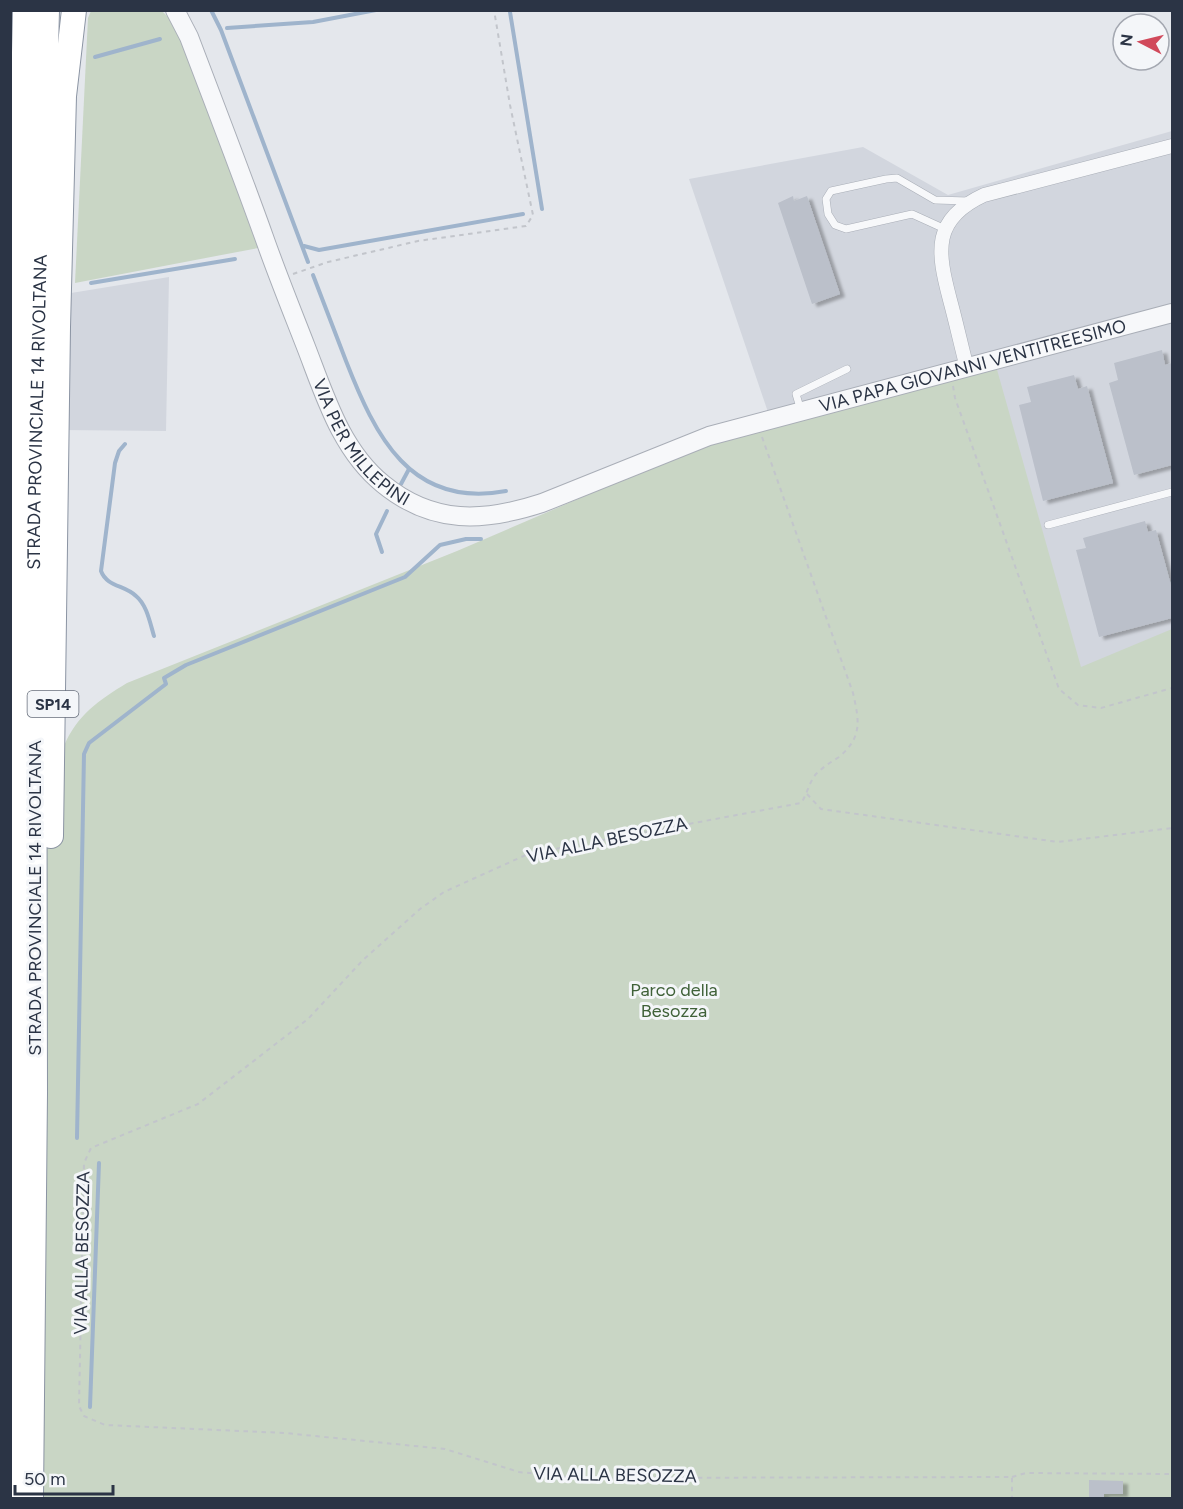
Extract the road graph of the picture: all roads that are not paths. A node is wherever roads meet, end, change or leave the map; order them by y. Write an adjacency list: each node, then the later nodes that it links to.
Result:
1 (25, 10): 5 (highway, STRADA PROVINCIALE 14 RIVOLTANA / SP14)
2 (47, 10): 5 (highway, STRADA PROVINCIALE 14 RIVOLTANA / SP14)
3 (74, 10): 16 (highway, SP14)
4 (176, 14): 13 (street, VIA PER MILLEPINI)
5 (34, 63): 16 (highway, STRADA PROVINCIALE 14 RIVOLTANA / SP14); 17 (highway, STRADA PROVINCIALE 14 RIVOLTANA / SP14)
6 (1173, 146): 7 (street)
7 (971, 201): 8 (street); 8 (lane)
8 (945, 229): 10 (street)
9 (1173, 313): 10 (street, VIA PAPA GIOVANNI VENTITREESIMO)
10 (967, 368): 12 (street, VIA PAPA GIOVANNI VENTITREESIMO)
11 (847, 369): 12 (lane)
12 (801, 411): 13 (street, VIA PAPA GIOVANNI VENTITREESIMO)
13 (764, 422)
14 (1173, 492): 15 (lane)
15 (1048, 525)
16 (32, 1398): 18 (highway, STRADA PROVINCIALE 14 RIVOLTANA / SP14)
17 (11, 1498)
18 (31, 1498)

